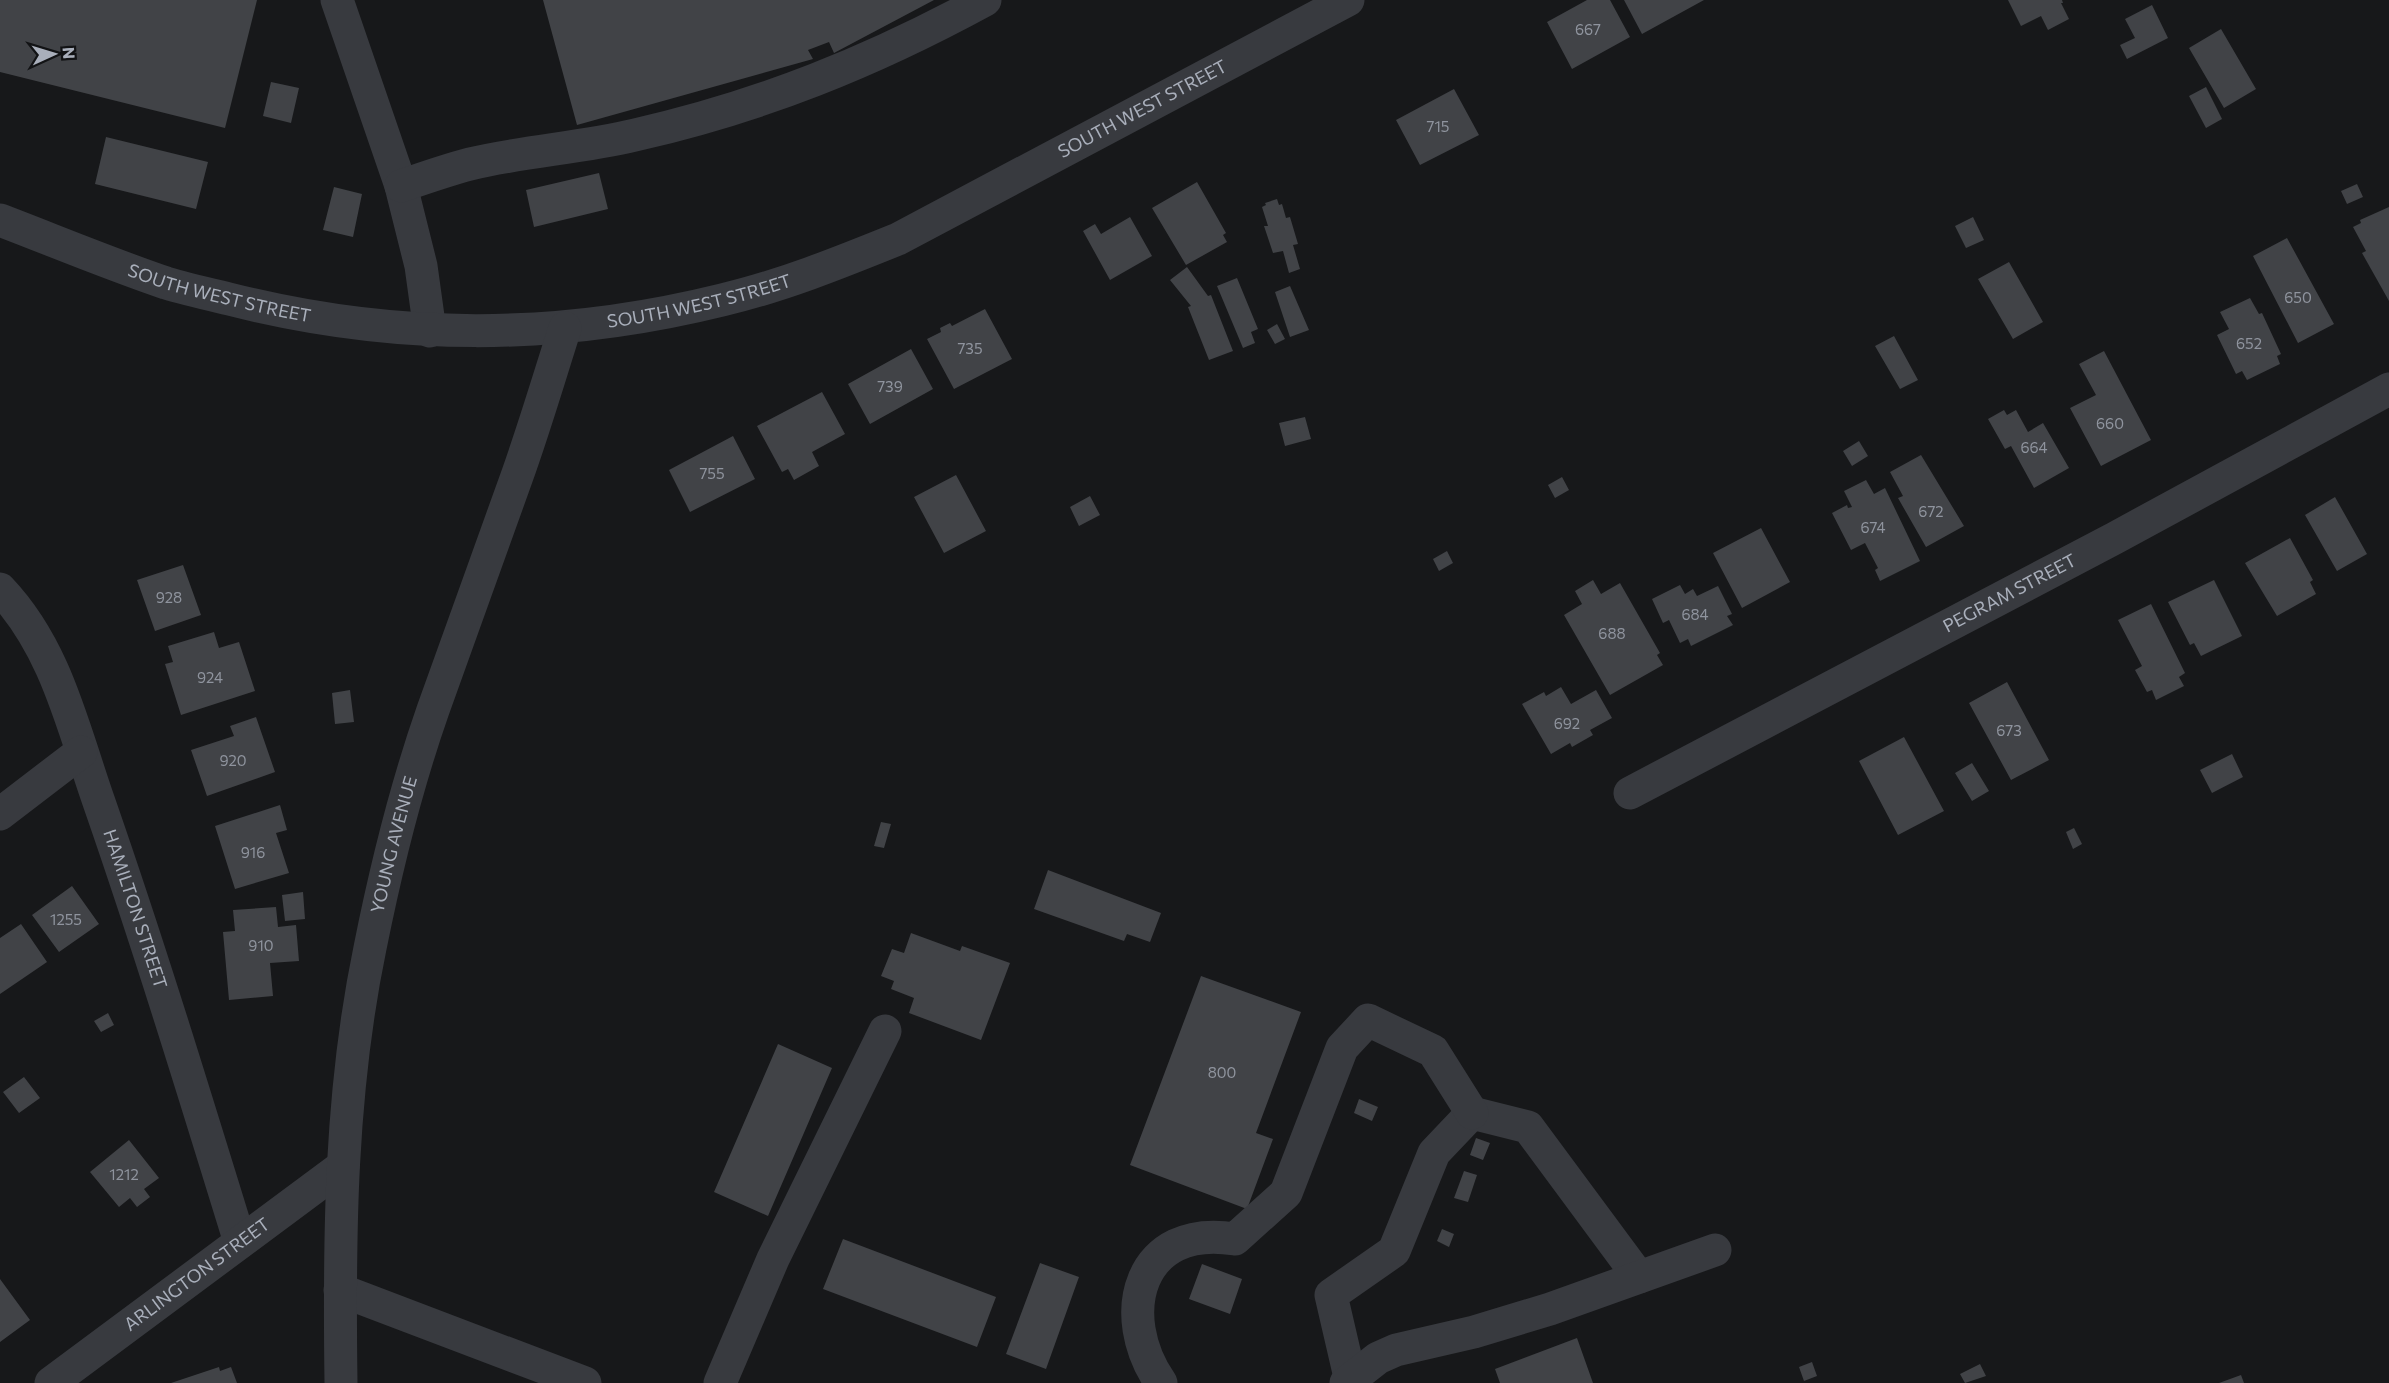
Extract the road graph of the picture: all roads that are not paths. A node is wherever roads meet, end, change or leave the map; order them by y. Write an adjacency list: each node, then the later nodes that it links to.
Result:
1 (337, 0): 4 (street)
2 (985, 0): 4 (street)
3 (1348, 0): 6 (street, SOUTH WEST STREET)
4 (401, 186): 7 (street)
5 (0, 220): 7 (street, SOUTH WEST STREET)
6 (565, 328): 7 (street, SOUTH WEST STREET); 15 (street, YOUNG AVENUE)
7 (430, 331)
8 (2389, 389): 11 (street, PEGRAM STREET)
9 (0, 589): 10 (street, HAMILTON STREET)
10 (81, 752): 12 (street); 16 (street, HAMILTON STREET)
11 (1630, 793)
12 (0, 814)
13 (885, 1031): 24 (street)
14 (1472, 1113): 18 (street); 20 (street); 25 (street)
15 (343, 1166): 16 (street, ARLINGTON STREET); 19 (street, YOUNG AVENUE)
16 (240, 1242): 21 (street, ARLINGTON STREET)
17 (1715, 1250): 18 (street)
18 (1639, 1277): 20 (street)
19 (340, 1290): 22 (street, YOUNG AVENUE); 23 (street)
20 (1348, 1380)
21 (51, 1383)
22 (341, 1383)
23 (585, 1383)
24 (720, 1383)
25 (1161, 1383)

